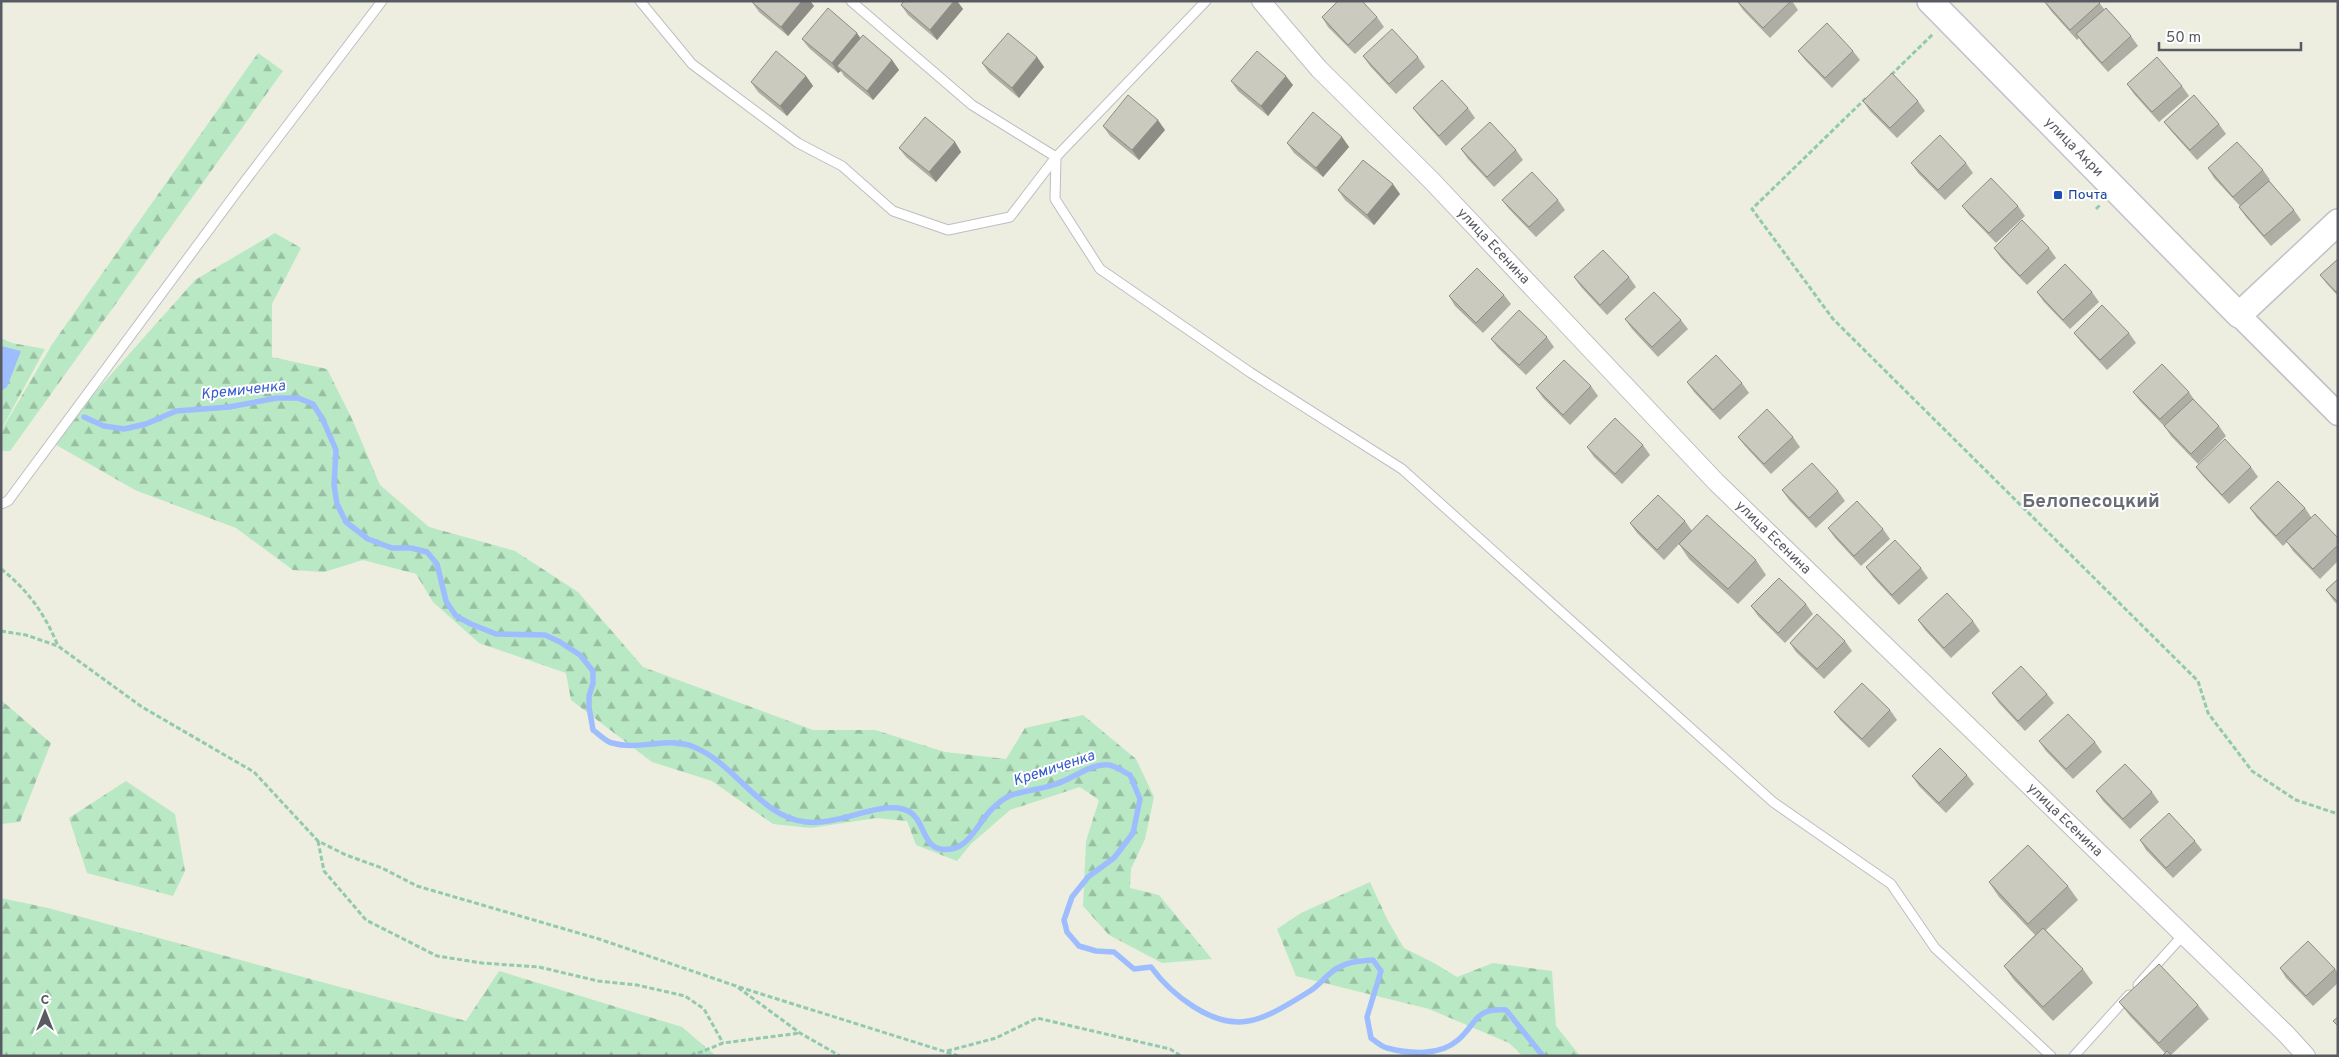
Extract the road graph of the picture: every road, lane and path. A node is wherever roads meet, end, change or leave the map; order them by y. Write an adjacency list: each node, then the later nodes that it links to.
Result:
1 (382, 1): 14 (lane)
2 (640, 1): 10 (lane)
3 (851, 1): 10 (lane)
4 (1206, 1): 10 (lane)
5 (1262, 1): 21 (street, улица Есенина)
6 (1930, 1): 7 (main road, улица Акри)
7 (1948, 20): 8 (path); 12 (main road, улица Акри)
8 (1885, 81)
9 (1871, 94): 19 (path)
10 (1056, 157): 30 (lane)
11 (2338, 222): 12 (main road)
12 (2239, 315): 13 (street)
13 (2338, 414)
14 (5, 503): 15 (lane)
15 (1, 510)
16 (1, 569): 18 (path)
17 (1, 631): 18 (path)
18 (58, 646): 20 (path)
19 (2338, 814)
20 (318, 841): 22 (path); 24 (path)
21 (2184, 934): 31 (lane); 32 (street, улица Есенина)
22 (736, 986): 23 (path); 25 (path)
23 (800, 1033): 24 (path); 27 (path)
24 (722, 1043): 26 (path)
25 (947, 1051): 28 (path); 29 (path)
26 (691, 1056)
27 (840, 1056)
28 (960, 1056)
29 (1181, 1056)
30 (2051, 1056)
31 (2074, 1056)
32 (2306, 1056)

